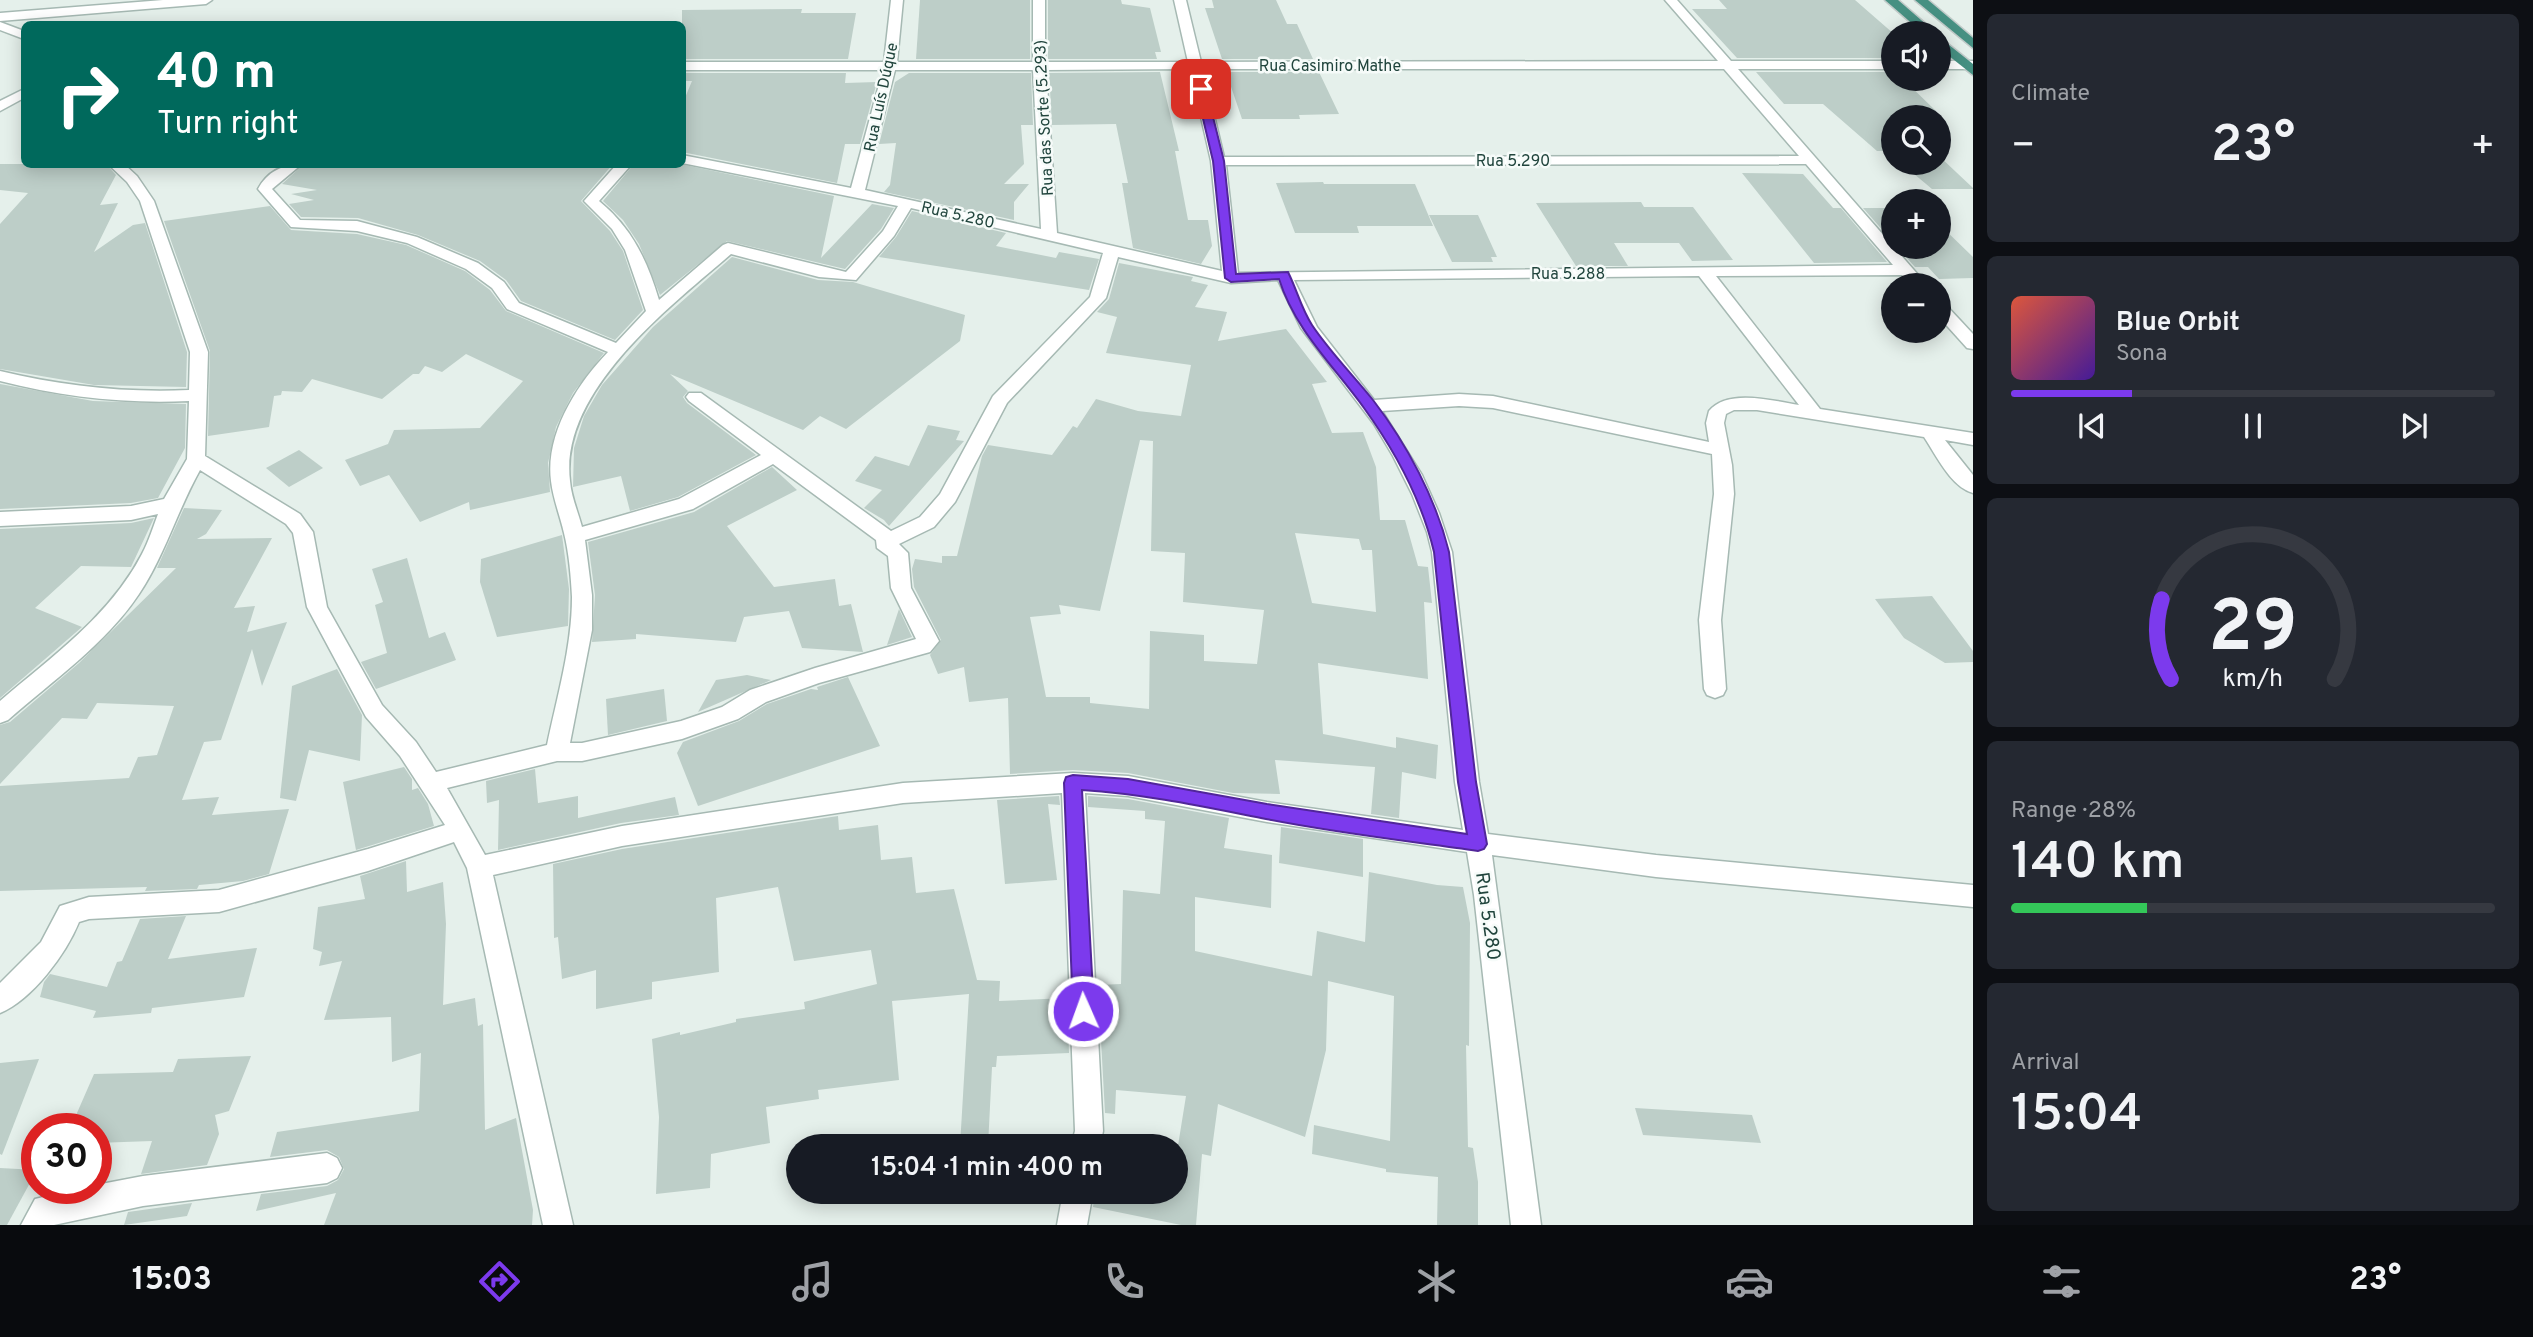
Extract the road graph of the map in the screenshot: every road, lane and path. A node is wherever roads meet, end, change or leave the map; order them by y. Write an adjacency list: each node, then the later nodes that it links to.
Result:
1 (206, 0): 8 (street)
2 (897, 0): 18 (street, Rua Luís Dúque)
3 (1039, 0): 19 (street, Rua das Sorte (5.293))
4 (1180, 0): 14 (street)
5 (1671, 0): 15 (street)
6 (1891, 0): 9 (highway)
7 (1921, 0): 12 (highway)
8 (0, 17)
9 (1916, 21)
10 (0, 26): 11 (street)
11 (21, 34)
12 (1973, 44)
13 (1951, 51): 21 (highway)
14 (1195, 65): 15 (street, Rua Casimiro Mathe); 19 (street, Rua Casimiro Mathe); 26 (street)
15 (1727, 65): 16 (street, Rua Casimiro Mathe); 25 (street)
16 (1881, 65)
17 (686, 66): 18 (street, Rua Casimiro Mathe)
18 (890, 66): 19 (street, Rua Casimiro Mathe); 30 (street, Rua Luís Dúque)
19 (1040, 66): 32 (street, Rua das Sorte (5.293))
20 (1951, 66): 21 (street)
21 (1971, 67)
22 (21, 97): 23 (street)
23 (0, 107)
24 (686, 160): 30 (street, Rua 5.280)
25 (1808, 160): 26 (street, Rua 5.290); 34 (street)
26 (1218, 161): 37 (street)
27 (120, 168): 43 (street)
28 (289, 168): 41 (street)
29 (621, 168): 38 (street)
30 (858, 194): 31 (street, Rua 5.280)
31 (907, 203): 32 (street, Rua 5.280); 38 (street)
32 (1049, 235): 33 (street, Rua 5.280)
33 (1112, 250): 37 (street, Rua 5.280); 56 (street)
34 (1905, 271): 35 (street, Rua 5.288)
35 (1705, 273): 36 (street, Rua 5.288); 46 (street)
36 (1284, 275): 37 (street, Rua 5.288); 45 (street, Rua 5.280)
37 (1231, 278)
38 (653, 312): 41 (street)
39 (1951, 320): 40 (street)
40 (1973, 344)
41 (619, 350): 55 (street)
42 (0, 376): 43 (street)
43 (196, 395): 51 (street)
44 (695, 397): 50 (street)
45 (1370, 406): 49 (street); 63 (street, Rua 5.280)
46 (1813, 411): 47 (street); 49 (street)
47 (1930, 432): 48 (street); 52 (street)
48 (1973, 439)
49 (1720, 450): 57 (street)
50 (775, 455): 55 (street); 56 (street)
51 (196, 459): 53 (street); 60 (street)
52 (1973, 487)
53 (170, 504): 54 (street); 58 (street)
54 (0, 519)
55 (575, 536): 59 (street)
56 (889, 540): 59 (street)
57 (1715, 689)
58 (0, 714)
59 (558, 752): 60 (street)
60 (430, 783): 62 (street)
61 (1073, 783): 63 (street); 64 (street); 67 (street)
62 (460, 830): 64 (street); 66 (street)
63 (1478, 844): 65 (street); 73 (street, Rua 5.280)
64 (479, 867): 71 (street)
65 (1973, 896)
66 (0, 1000)
67 (1088, 1134)
68 (327, 1168): 70 (street)
69 (1076, 1204): 72 (street)
70 (36, 1225)
71 (558, 1225)
72 (1072, 1225)
73 (1526, 1225)

